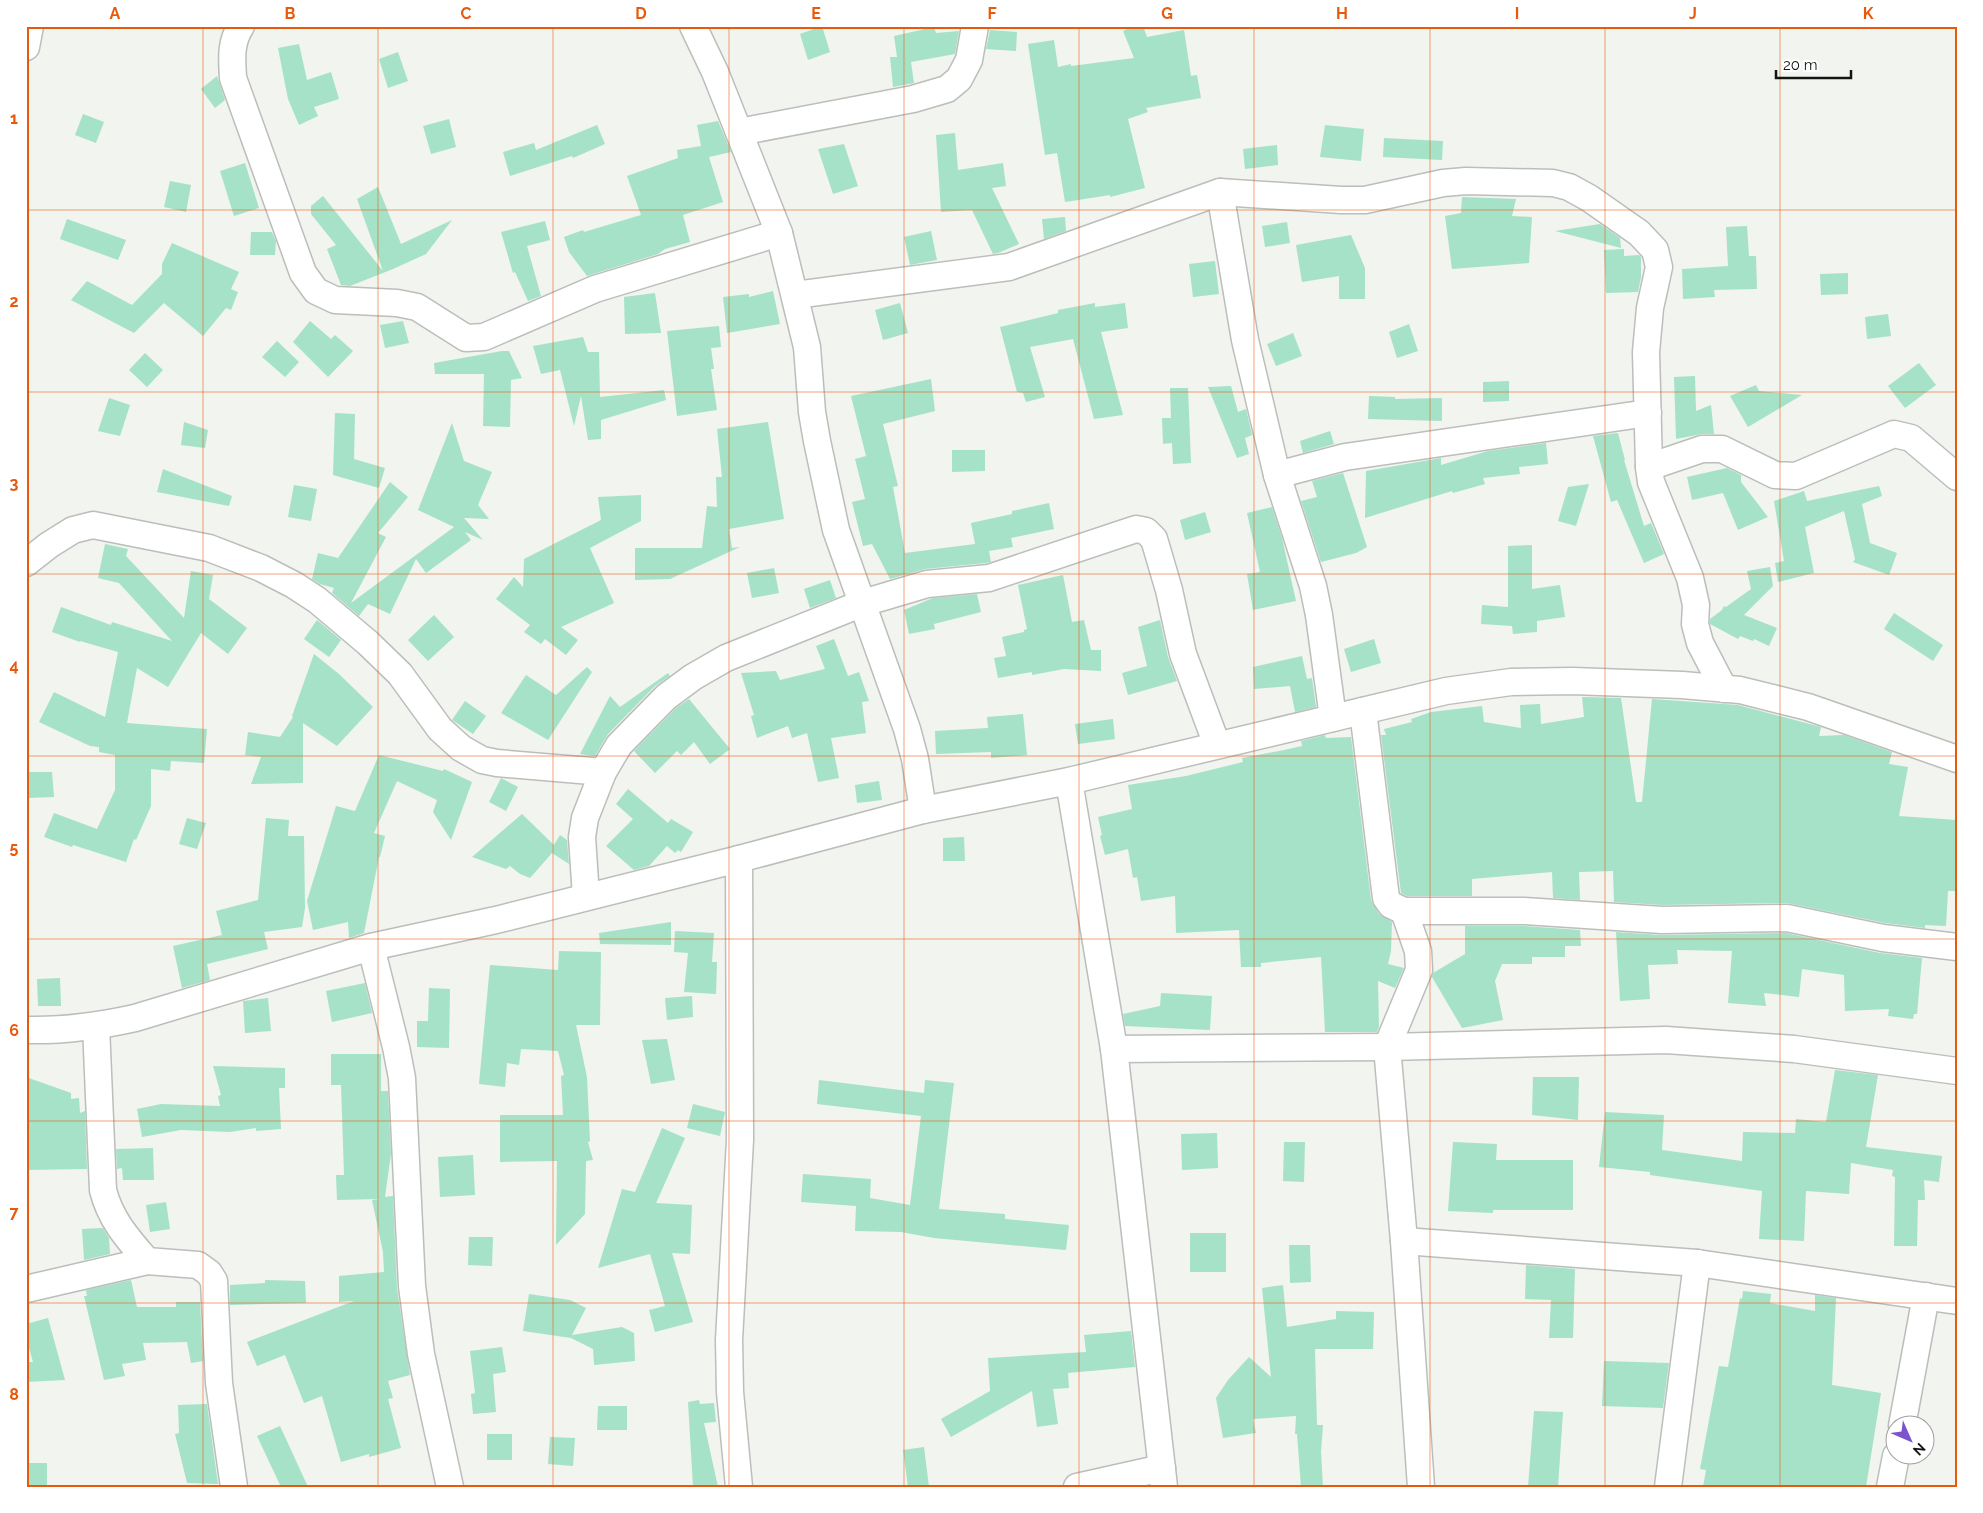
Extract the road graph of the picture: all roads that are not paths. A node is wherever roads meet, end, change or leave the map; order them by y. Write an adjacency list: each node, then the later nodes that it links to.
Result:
1 (30, 26): 5 (street)
2 (241, 26): 8 (street)
3 (693, 26): 6 (street)
4 (975, 26): 6 (street)
5 (26, 47)
6 (739, 132): 8 (street)
7 (1220, 192): 9 (street); 10 (street); 12 (street)
8 (779, 233): 9 (street)
9 (795, 295): 15 (street)
10 (1648, 413): 11 (street); 12 (street)
11 (1649, 467): 13 (street); 16 (street)
12 (1277, 475): 18 (street)
13 (1957, 477)
14 (26, 563): 21 (street)
15 (863, 604): 19 (street); 21 (street); 23 (street)
16 (1724, 689): 17 (street); 20 (street)
17 (1363, 711): 18 (street); 26 (street)
18 (1333, 718): 19 (street)
19 (1218, 745): 22 (street)
20 (1957, 759)
21 (603, 772): 25 (street)
22 (1069, 781): 23 (street); 32 (street)
23 (923, 810): 24 (street)
24 (739, 859): 25 (street); 45 (street)
25 (586, 897): 27 (street)
26 (1404, 912): 28 (street); 31 (street)
27 (371, 947): 29 (street); 44 (street)
28 (1957, 947)
29 (96, 1026): 30 (street); 35 (street)
30 (26, 1030)
31 (1387, 1047): 32 (street); 33 (street); 34 (street)
32 (1114, 1049): 42 (street)
33 (1957, 1071)
34 (1404, 1241): 36 (street); 47 (street)
35 (146, 1261): 37 (street); 43 (street)
36 (1697, 1263): 38 (street); 48 (street)
37 (26, 1289)
38 (1926, 1296): 39 (street); 40 (street)
39 (1957, 1301)
40 (1904, 1416)
41 (1894, 1466): 49 (street)
42 (1163, 1478): 46 (street)
43 (234, 1487)
44 (450, 1487)
45 (740, 1487)
46 (1077, 1487)
47 (1421, 1487)
48 (1668, 1487)
49 (1890, 1487)

